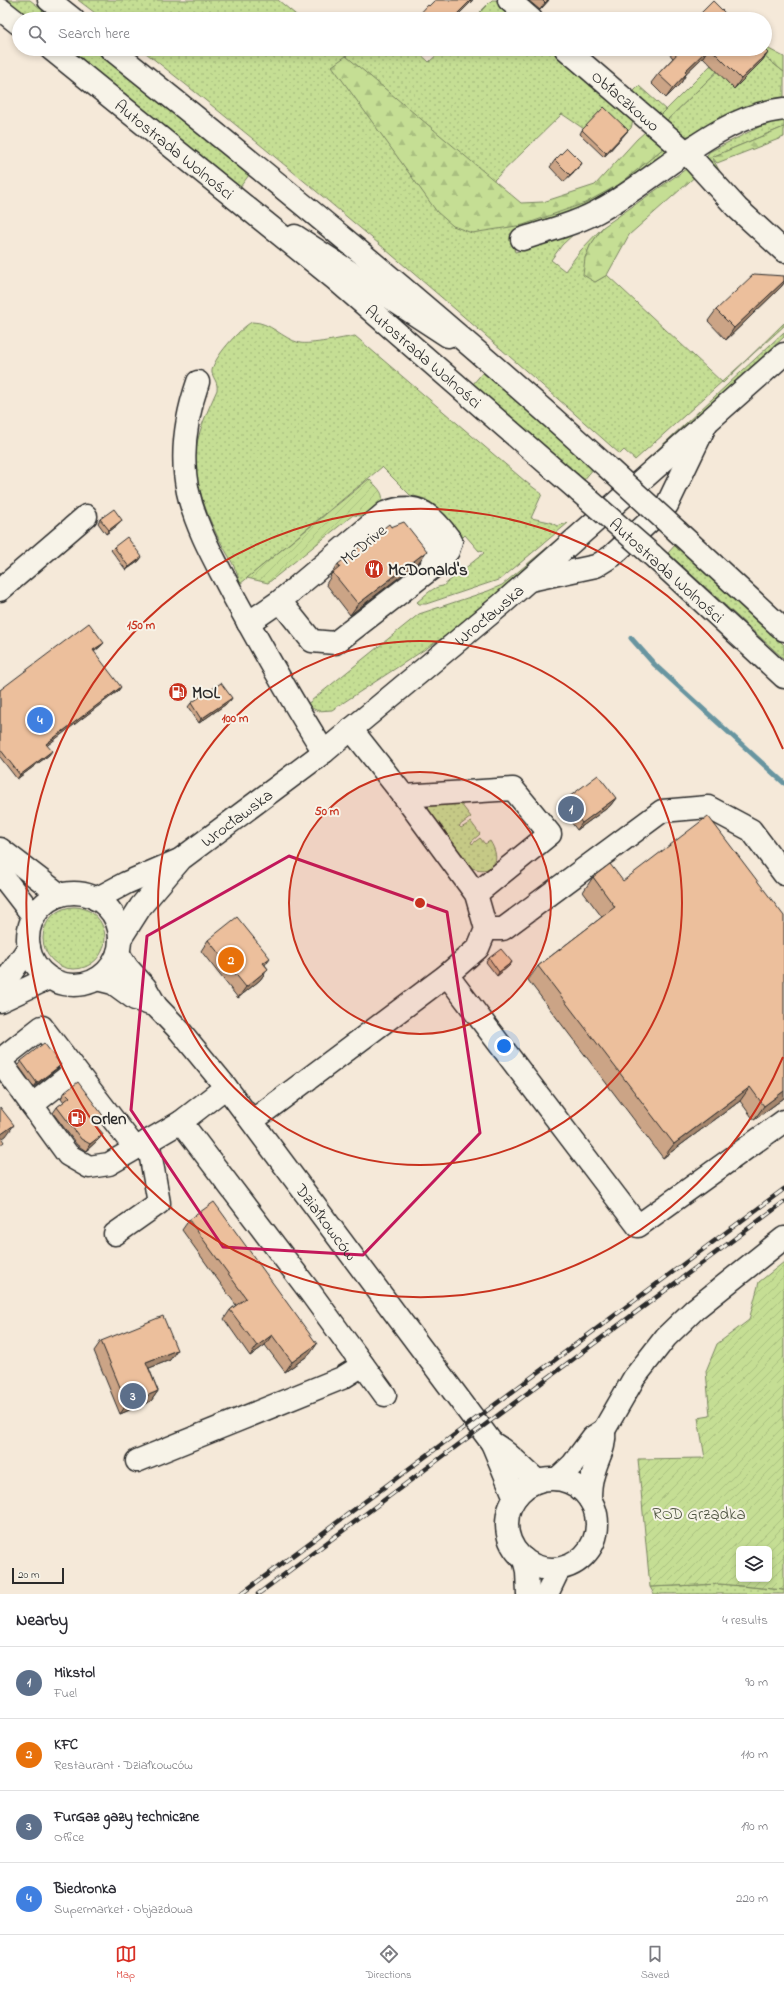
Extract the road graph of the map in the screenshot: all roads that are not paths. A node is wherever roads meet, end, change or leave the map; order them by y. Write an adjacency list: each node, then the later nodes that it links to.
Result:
1 (49, 0): 4 (main road)
2 (509, 0): 5 (main road)
3 (0, 9): 6 (main road)
4 (64, 12)
5 (523, 12)
6 (12, 18)
7 (60, 56): 13 (main road, Autostrada Wolności)
8 (120, 56): 12 (main road, Autostrada Wolności)
9 (574, 56): 11 (main road, Obłaczkowo)
10 (784, 109): 11 (main road)
11 (686, 152): 14 (main road); 15 (main road, Obłaczkowo)
12 (266, 173): 16 (main road); 18 (main road, Autostrada Wolności)
13 (238, 199): 16 (main road); 20 (main road, Autostrada Wolności)
14 (522, 239)
15 (784, 251)
16 (366, 282): 18 (main road); 20 (main road)
17 (784, 354): 21 (main road, Wrocławska)
18 (492, 364): 27 (main road, Autostrada Wolności, bridge)
19 (198, 382): 26 (main road)
20 (463, 389): 28 (main road, Autostrada Wolności, bridge)
21 (706, 424): 23 (main road, Wrocławska); 23 (main road)
22 (86, 516): 24 (main road)
23 (530, 580): 29 (main road, Wrocławska)
24 (0, 590)
25 (280, 601): 25 (main road); 26 (main road)
26 (248, 623): 30 (main road)
27 (784, 630)
28 (784, 677)
29 (351, 729): 30 (main road, Wrocławska); 31 (main road)
30 (324, 752): 33 (main road, Wrocławska)
31 (404, 796): 36 (main road); 36 (main road)
32 (0, 849): 37 (main road)
33 (181, 859): 38 (main road, Wrocławska); 41 (main road, Wrocławska)
34 (0, 873): 39 (main road)
35 (784, 874): 40 (main road)
36 (476, 894): 40 (main road)
37 (60, 896): 38 (main road); 39 (main road)
38 (96, 899): 41 (main road)
39 (34, 917): 42 (main road)
40 (486, 929): 43 (main road)
41 (119, 946): 45 (main road); 48 (main road, Działkowców)
42 (29, 948): 44 (main road); 46 (main road)
43 (448, 974): 53 (main road); 54 (main road)
44 (49, 978): 45 (main road); 47 (main road)
45 (97, 979): 48 (main road, Działkowców)
46 (0, 989)
47 (0, 1001)
48 (156, 1006): 51 (main road, Działkowców)
49 (0, 1060): 50 (main road); 52 (main road)
50 (75, 1071): 52 (main road); 56 (main road)
51 (226, 1087): 53 (main road, Działkowców); 55 (main road)
52 (32, 1105): 56 (main road)
53 (252, 1121): 62 (main road, Działkowców)
54 (784, 1121)
55 (181, 1122): 56 (main road); 59 (main road)
56 (141, 1144): 57 (main road)
57 (115, 1234)
58 (784, 1238): 61 (main road)
59 (363, 1365): 60 (main road); 63 (main road)
60 (385, 1395)
61 (604, 1430): 64 (main road); 66 (main road)
62 (492, 1443): 64 (main road, Działkowców); 65 (main road, Działkowców)
63 (137, 1461)
64 (548, 1480): 65 (main road); 66 (main road)
65 (515, 1498): 67 (main road)
66 (590, 1500): 68 (main road)
67 (524, 1559): 68 (main road); 69 (main road)
68 (559, 1569): 70 (main road)
69 (528, 1594)
70 (547, 1594)

